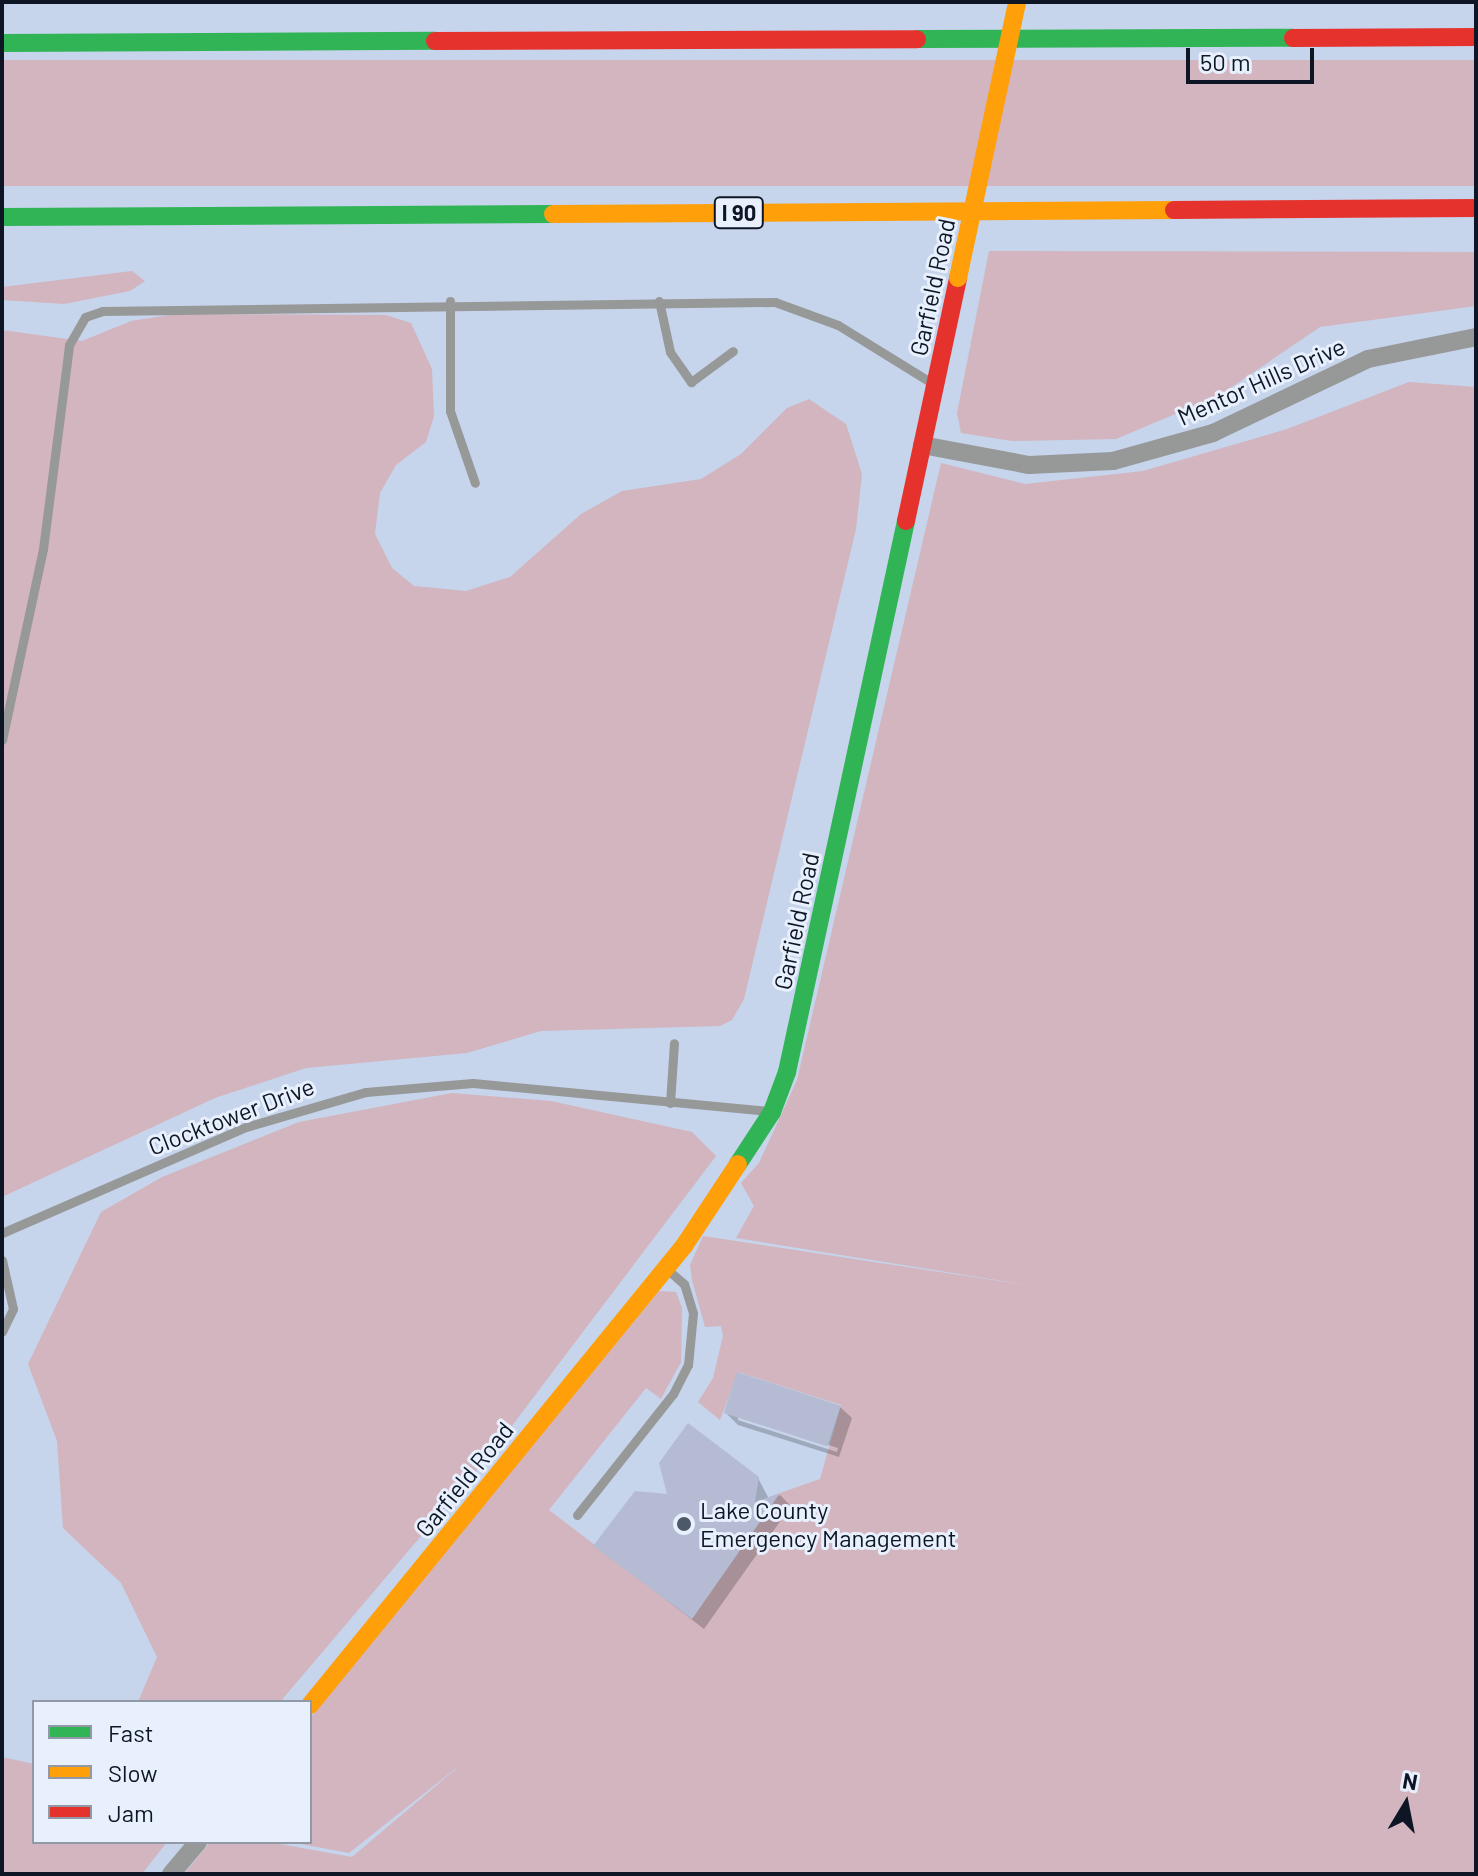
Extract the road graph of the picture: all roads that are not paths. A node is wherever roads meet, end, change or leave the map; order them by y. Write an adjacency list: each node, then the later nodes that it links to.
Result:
1 (1017, 2): 10 (main road, Garfield Road, bridge)
2 (1476, 37): 3 (main road)
3 (2, 43)
4 (1476, 208): 5 (main road, I 90)
5 (2, 217)
6 (450, 301): 7 (lane); 12 (lane); 13 (lane)
7 (659, 301): 9 (lane); 10 (lane)
8 (1476, 337): 11 (street, Mentor Hills Drive)
9 (733, 351)
10 (935, 385): 11 (main road, Garfield Road)
11 (922, 445): 16 (main road, Garfield Road)
12 (475, 483)
13 (2, 740)
14 (674, 1043): 15 (lane)
15 (670, 1103): 16 (lane, Clocktower Drive); 17 (lane, Clocktower Drive)
16 (772, 1112): 19 (main road, Garfield Road)
17 (2, 1233)
18 (2, 1260): 20 (lane)
19 (667, 1268): 21 (lane); 22 (main road, Garfield Road)
20 (2, 1332)
21 (577, 1515)
22 (312, 1703)
23 (196, 1844): 24 (street)
24 (171, 1874)

